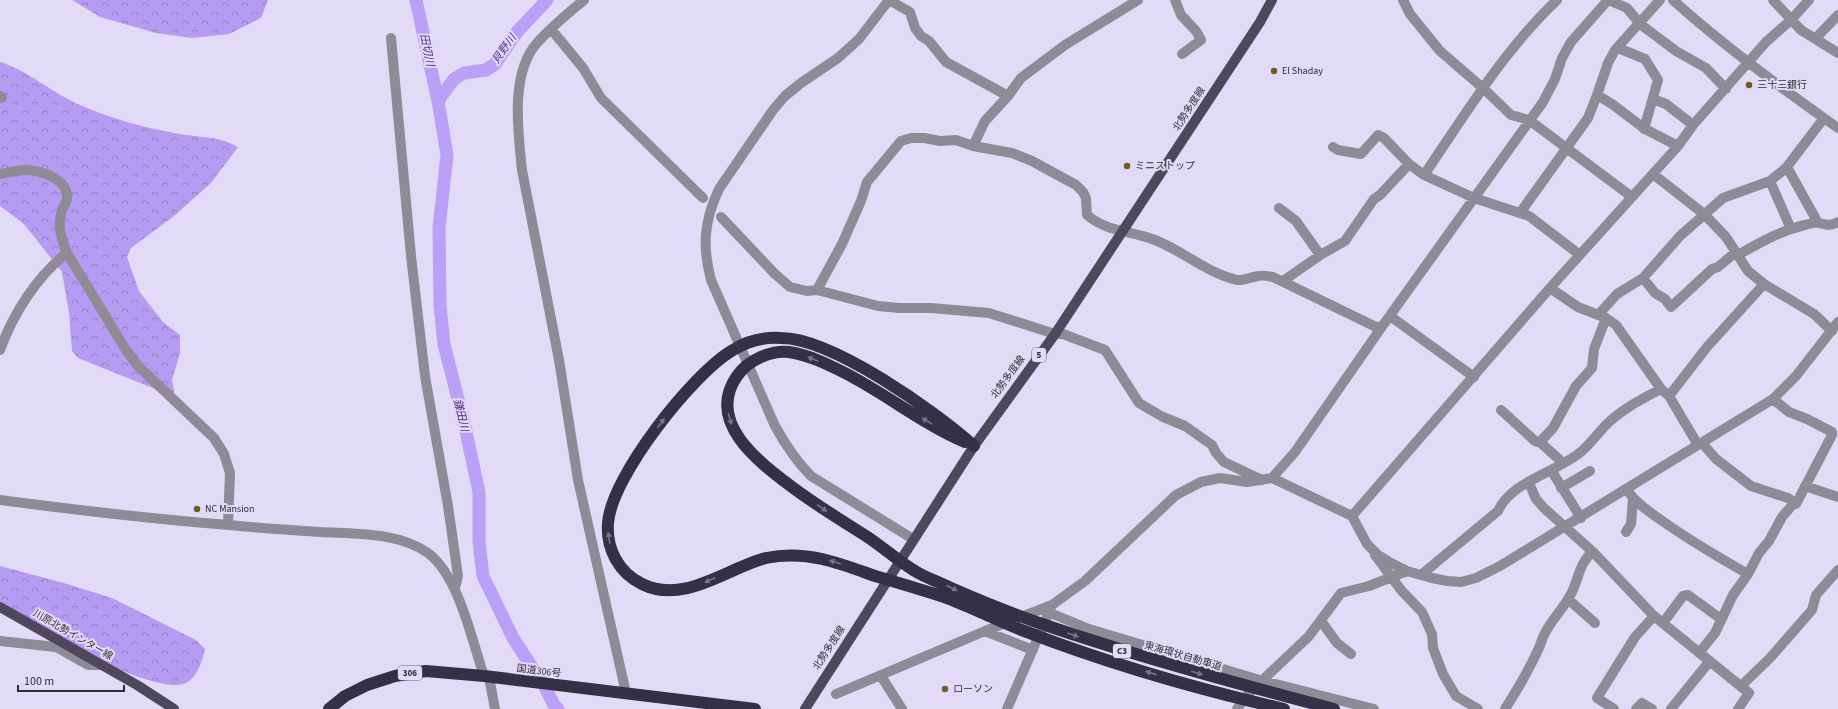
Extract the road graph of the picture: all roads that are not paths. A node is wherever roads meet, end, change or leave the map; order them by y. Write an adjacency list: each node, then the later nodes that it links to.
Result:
1 (584, 0): 16 (street)
2 (889, 0): 26 (street); 94 (street)
3 (1138, 0): 26 (street)
4 (1175, 0): 21 (street)
5 (1272, 0): 53 (main road, 北勢多度線 / 5)
6 (1403, 0): 24 (street)
7 (1557, 0): 24 (street)
8 (1608, 0): 15 (street); 29 (street)
9 (1660, 0): 15 (street)
10 (1673, 0): 22 (street)
11 (1772, 0): 14 (street)
12 (1809, 0): 14 (street)
13 (1838, 15): 18 (street)
14 (1791, 20): 18 (street); 22 (street)
15 (1640, 24): 19 (street); 23 (street)
16 (551, 29): 44 (street); 122 (street)
17 (391, 38): 102 (street)
18 (1815, 40): 20 (street)
19 (1618, 48): 25 (street); 27 (street)
20 (1838, 53)
21 (1182, 54)
22 (1748, 64): 23 (street); 28 (street)
23 (1726, 88): 30 (street)
24 (1484, 89): 29 (street); 41 (street)
25 (1597, 95): 32 (street); 36 (street)
26 (1008, 96): 33 (street)
27 (1653, 99): 30 (street); 32 (street)
28 (1824, 118): 31 (street); 38 (street)
29 (1529, 120): 36 (street); 45 (street)
30 (1693, 126): 34 (street)
31 (1838, 128)
32 (1644, 129): 34 (street)
33 (973, 146): 53 (street); 62 (street)
34 (1678, 146): 40 (street)
35 (1333, 147): 37 (street)
36 (1565, 147): 43 (street); 47 (street)
37 (1409, 164): 41 (street); 57 (street)
38 (1787, 167): 42 (street); 51 (street)
39 (0, 174): 54 (street)
40 (1653, 174): 43 (street); 48 (street)
41 (1424, 175): 45 (street)
42 (1770, 181): 48 (street); 52 (street)
43 (1632, 197): 56 (street)
44 (703, 198)
45 (1474, 198): 47 (street); 63 (street)
46 (1279, 208): 57 (street)
47 (1520, 213): 56 (street)
48 (1704, 214): 55 (street); 58 (street)
49 (721, 217): 62 (street)
50 (1838, 222): 51 (street)
51 (1818, 223): 52 (street)
52 (1791, 230): 55 (street)
53 (1123, 231): 59 (street); 68 (main road, 北勢多度線 / 5)
54 (67, 253): 69 (street); 91 (street)
55 (1737, 254): 58 (street); 60 (street)
56 (1580, 255): 61 (street)
57 (1320, 256): 59 (street)
58 (1643, 278): 64 (street)
59 (1283, 282): 66 (street)
60 (1764, 284): 67 (street); 71 (street)
61 (1550, 288): 64 (street); 70 (street)
62 (817, 290): 68 (street)
63 (1390, 316): 66 (street); 70 (street)
64 (1602, 316): 71 (street); 74 (street)
65 (1838, 322): 67 (street)
66 (1381, 328): 80 (street)
67 (1832, 331): 72 (street)
68 (1054, 334): 76 (main road, 北勢多度線 / 5); 80 (street)
69 (0, 350)
70 (1474, 376): 89 (street)
71 (1665, 393): 75 (street); 77 (street)
72 (1773, 399): 75 (street); 82 (street)
73 (1501, 410): 74 (street)
74 (1540, 442): 77 (street)
75 (1700, 444): 84 (street); 88 (street)
76 (974, 446): 94 (main road, 北勢多度線 / 5); 134 (highway, C3, one-way to 76); 135 (highway, 東海環状自動車道 / C3, one-way to 135)
77 (1563, 463): 78 (street)
78 (1550, 470): 81 (street); 83 (street)
79 (1590, 471): 83 (street)
80 (1268, 479): 89 (street); 105 (street)
81 (1529, 483): 92 (street); 100 (street)
82 (1805, 486): 85 (street); 88 (street)
83 (1562, 488): 90 (street)
84 (1627, 490): 86 (street); 90 (street)
85 (1838, 497)
86 (1633, 499): 93 (street); 99 (street)
87 (0, 500): 91 (street)
88 (1794, 503): 99 (street)
89 (1352, 516): 95 (street)
90 (1580, 518): 92 (street)
91 (228, 525): 102 (street)
92 (1567, 527): 96 (street); 100 (street)
93 (1626, 532)
94 (913, 539): 130 (main road, 北勢多度線 / 5)
95 (1367, 544): 98 (street); 101 (street)
96 (1594, 552): 103 (street); 106 (street)
97 (1838, 570): 121 (street)
98 (1407, 571): 100 (street); 101 (street)
99 (1748, 574): 107 (street)
100 (1421, 575)
101 (1391, 578): 108 (street); 137 (street)
102 (455, 588): 119 (street)
103 (1568, 599): 109 (street); 138 (street)
104 (0, 607): 117 (main road, 川原北勢インター線)
105 (1050, 609): 111 (street); 113 (street); 120 (street)
106 (1654, 616): 110 (street); 124 (street)
107 (1721, 619): 110 (street); 114 (street)
108 (1321, 621): 115 (street); 120 (street)
109 (1595, 623)
110 (1663, 623): 114 (street)
111 (985, 631): 113 (street); 118 (street)
112 (0, 641): 117 (street)
113 (1033, 650): 132 (street)
114 (1699, 653): 116 (street)
115 (1351, 654)
116 (1709, 662): 121 (street); 142 (street)
117 (100, 665): 126 (main road, 川原北勢インター線)
118 (881, 676): 123 (street); 131 (street)
119 (491, 677): 122 (highway, 国道306号 / 306); 127 (highway, 国道306号 / 306); 128 (street)
120 (1263, 681): 133 (street); 136 (street)
121 (1741, 686): 143 (street)
122 (623, 693): 125 (highway, 国道306号 / 306)
123 (836, 694)
124 (1598, 705): 139 (street)
125 (715, 707): 129 (highway, 国道306号 / 306)
126 (174, 709)
127 (329, 709)
128 (495, 709)
129 (755, 709)
130 (805, 709)
131 (902, 709)
132 (1007, 709)
133 (1237, 709)
134 (1284, 709)
135 (1334, 709)
136 (1374, 709)
137 (1478, 709)
138 (1505, 709)
139 (1614, 709)
140 (1636, 709): 141 (street)
141 (1652, 709)
142 (1671, 709)
143 (1738, 709)

